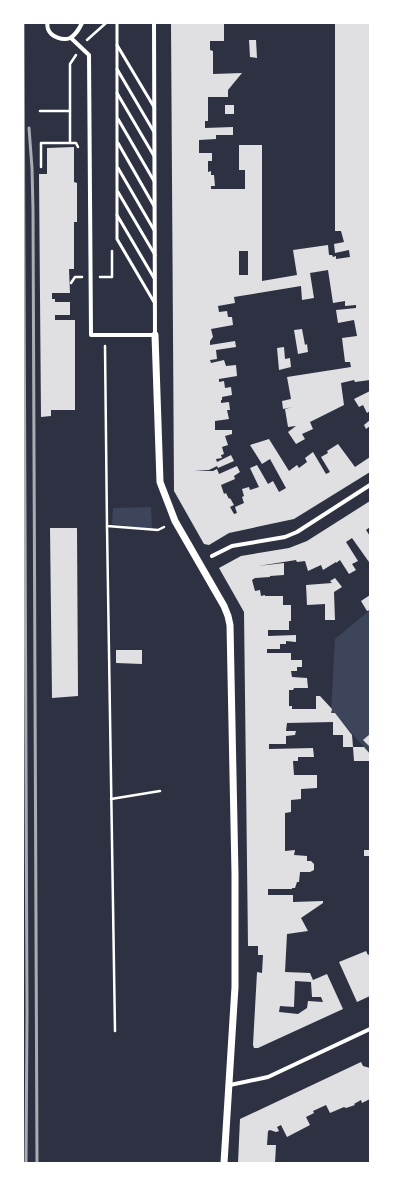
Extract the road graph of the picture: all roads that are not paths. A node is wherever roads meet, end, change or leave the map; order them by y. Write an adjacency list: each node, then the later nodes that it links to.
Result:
1 (47, 23): 5 (street)
2 (82, 23): 5 (street)
3 (117, 23): 6 (lane)
4 (154, 23): 9 (street)
5 (71, 38): 23 (street)
6 (116, 44): 7 (lane); 9 (lane)
7 (117, 69): 8 (lane); 11 (lane)
8 (117, 93): 10 (lane); 13 (lane)
9 (154, 109): 11 (street)
10 (117, 117): 12 (lane); 15 (lane)
11 (154, 133): 13 (street)
12 (117, 142): 14 (lane); 17 (lane)
13 (154, 157): 15 (street)
14 (117, 166): 16 (lane); 19 (lane)
15 (155, 182): 17 (street)
16 (117, 190): 18 (lane); 20 (lane)
17 (155, 206): 19 (street)
18 (117, 215): 21 (lane); 22 (lane)
19 (155, 231): 20 (street)
20 (155, 255): 21 (street)
21 (155, 279): 22 (street)
22 (155, 304): 23 (street)
23 (155, 335): 27 (street)
24 (370, 485): 25 (street)
25 (212, 556)
26 (370, 1029): 27 (street)
27 (230, 1085): 28 (street)
28 (224, 1163)

